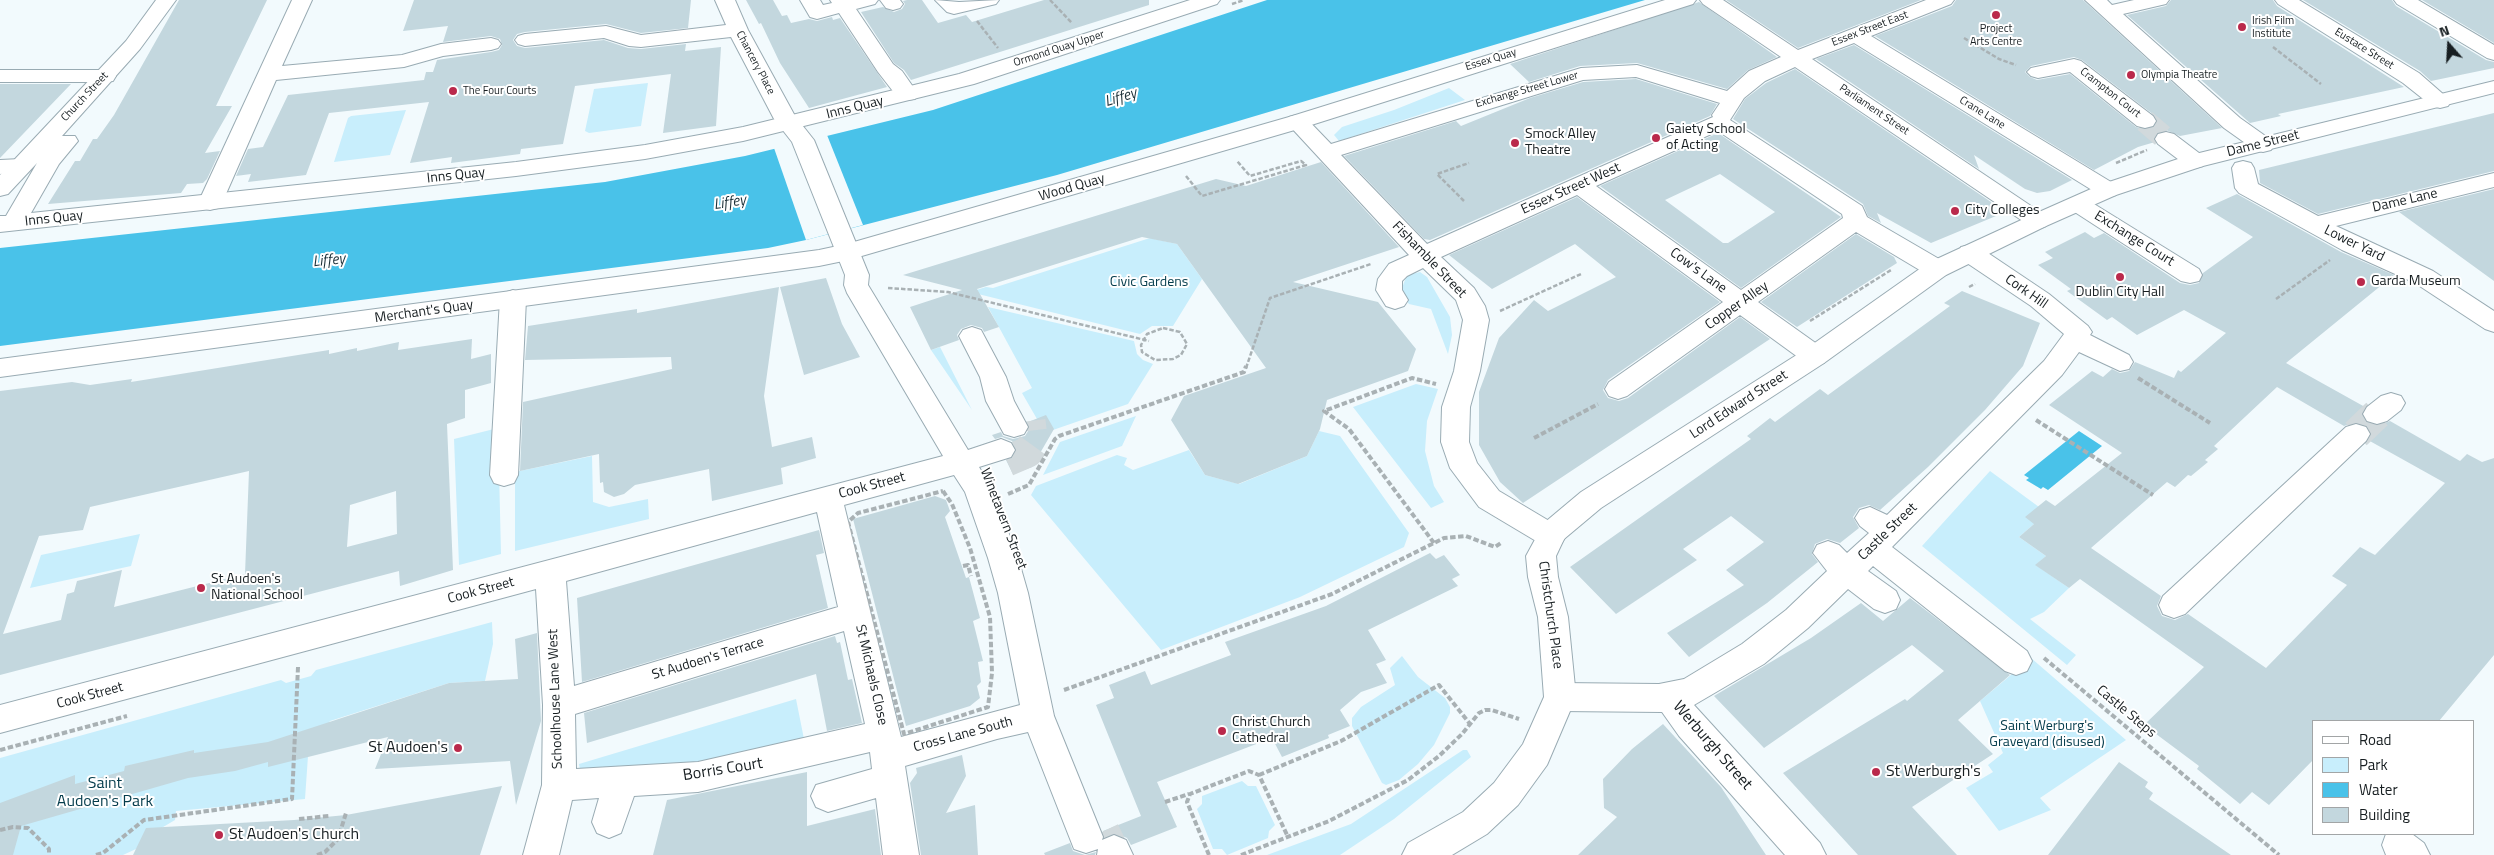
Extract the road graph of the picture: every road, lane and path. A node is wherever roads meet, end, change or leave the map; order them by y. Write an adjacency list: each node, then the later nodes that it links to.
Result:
1 (166, 0): 32 (street, Church Street)
2 (302, 0): 30 (street)
3 (725, 0): 19 (street, Chancery Place)
4 (810, 0): 16 (street)
5 (868, 0): 16 (street)
6 (945, 0): 18 (street)
7 (989, 0): 18 (street)
8 (1050, 0): 22 (path)
9 (1210, 0): 22 (street, Ormond Quay Upper)
10 (1686, 0): 39 (street, Essex Quay)
11 (1710, 0): 27 (street, Parliament Street)
12 (1944, 0): 20 (street, Essex Street East)
13 (2159, 0): 17 (street)
14 (2285, 0): 37 (street, Eustace Street)
15 (2404, 0): 26 (street)
16 (842, 3): 35 (street)
17 (2102, 6): 43 (street)
18 (966, 7): 28 (path)
19 (738, 30): 23 (street); 41 (street, Chancery Place)
20 (1856, 35): 27 (street, Essex Street East); 55 (street, Crane Lane)
21 (1964, 38): 29 (path)
22 (1087, 39): 28 (street, Ormond Quay Upper)
23 (526, 40)
24 (491, 44): 30 (street)
25 (2273, 47): 33 (path)
26 (2494, 54)
27 (1796, 58): 36 (street, Essex Street East); 60 (street, Parliament Street)
28 (1012, 64): 35 (street, Ormond Quay Upper)
29 (2038, 72): 38 (street, Crampton Court)
30 (268, 74): 57 (street)
31 (0, 76): 32 (street)
32 (103, 78): 49 (street, Church Street); 61 (street)
33 (2321, 84)
34 (2494, 87): 37 (street, Dame Street)
35 (907, 94): 41 (street, Inns Quay)
36 (1733, 100): 40 (street, Essex Street East); 45 (street, Exchange Street Lower)
37 (2440, 101): 43 (street, Dame Street)
38 (2145, 121)
39 (1297, 122): 45 (street, Fishamble Street); 66 (street, Wood Quay)
40 (1718, 122): 53 (street, Essex Street West); 59 (street)
41 (790, 124): 44 (street, Chancery Place); 57 (street, Inns Quay)
42 (2166, 139): 47 (street)
43 (2263, 145): 47 (street, Dame Street)
44 (808, 152): 66 (street, Winetavern Street)
45 (1325, 153): 64 (street, Fishamble Street)
46 (1236, 161): 51 (path)
47 (2195, 161): 55 (street, Dame Street)
48 (1469, 163): 56 (path)
49 (10, 166): 54 (street, Church Street)
50 (2243, 168): 62 (street, Lower Yard)
51 (1186, 176)
52 (2494, 180): 62 (street, Dame Lane)
53 (1580, 186): 64 (street, Essex Street West); 74 (street, Cow's Lane)
54 (0, 189)
55 (2108, 190): 58 (street, Dame Street)
56 (1464, 200)
57 (210, 203): 61 (street, Inns Quay)
58 (2078, 204): 60 (street, Dame Street); 69 (street, Exchange Court)
59 (1855, 221): 67 (street); 74 (street, Copper Alley)
60 (2038, 221): 65 (street)
61 (8, 224)
62 (2317, 226): 63 (street, Lower Yard)
63 (2351, 244): 71 (path); 76 (street, Lower Yard)
64 (1420, 252): 73 (street, Essex Street West); 93 (path); 98 (street, Fishamble Street)
65 (1970, 253): 67 (street); 78 (street, Cork Hill)
66 (848, 254): 72 (street, Merchant's Quay); 91 (street, Winetavern Street)
67 (1937, 269): 81 (street, Lord Edward Street)
68 (1581, 274): 75 (path)
69 (2190, 275)
70 (888, 288): 79 (path)
71 (2276, 299)
72 (514, 300): 83 (street, Merchant's Quay); 92 (street)
73 (1395, 300)
74 (1742, 303): 81 (street, Cow's Lane); 85 (street, Copper Alley)
75 (1515, 305)
76 (2494, 323)
77 (972, 336): 91 (street)
78 (2078, 336): 82 (street, Cork Hill); 97 (street, Castle Street)
79 (1142, 339): 79 (path); 80 (path)
80 (1149, 341)
81 (1815, 356): 98 (street, Lord Edward Street)
82 (2120, 362): 88 (path)
83 (0, 368)
84 (1444, 385): 100 (path)
85 (1618, 389): 90 (path)
86 (1014, 395): 91 (street)
87 (2033, 418): 94 (path)
88 (2210, 423)
89 (2356, 434): 106 (street)
90 (1534, 438)
91 (993, 452): 95 (street, Cook Street); 113 (street, Winetavern Street)
92 (504, 475)
93 (1023, 490)
94 (2153, 495)
95 (828, 498): 103 (street, Cook Street); 107 (street, St Michaels Close)
96 (858, 513): 96 (path)
97 (1877, 533): 101 (street, Castle Street); 109 (street)
98 (1548, 540): 111 (street, Christchurch Place)
99 (1501, 542): 100 (path)
100 (1434, 543): 113 (path)
101 (1838, 562): 105 (street); 110 (street, Castle Street)
102 (962, 566): 104 (path)
103 (550, 572): 108 (street, Cook Street); 112 (street, Schoolhouse Lane West)
104 (971, 576)
105 (1886, 600)
106 (2174, 605)
107 (856, 614): 112 (street, St Audoen's Terrace); 117 (street, St Michaels Close)
108 (298, 641): 114 (street, Cook Street); 135 (path)
109 (2029, 658): 143 (path, Castle Steps)
110 (1669, 696): 111 (street, Werburgh Street); 142 (street, Werburgh Street)
111 (1560, 697): 116 (street, Christchurch Place)
112 (559, 705): 120 (street, Schoolhouse Lane West)
113 (1048, 713): 117 (street, Cross Lane South); 131 (street, Winetavern Street)
114 (0, 719)
115 (1470, 724): 116 (path); 118 (path); 129 (path)
116 (1546, 731): 130 (street, Christchurch Place)
117 (888, 756): 119 (street, Borris Court); 122 (street); 138 (street, St Michaels Close)
118 (1259, 775): 121 (path); 129 (path)
119 (621, 782): 120 (street, Borris Court); 127 (street)
120 (558, 785): 137 (street, Schoolhouse Lane West)
121 (1190, 794): 123 (path); 139 (path)
122 (828, 796)
123 (1165, 802)
124 (346, 813): 136 (path)
125 (328, 816): 126 (path)
126 (299, 819)
127 (609, 822)
128 (0, 830): 132 (path)
129 (1288, 837): 140 (path)
130 (1452, 843): 141 (street, Christchurch Place)
131 (1104, 844)
132 (49, 850): 133 (path); 134 (path)
133 (45, 855)
134 (49, 855)
135 (96, 855)
136 (317, 855)
137 (541, 855)
138 (901, 855)
139 (1209, 855)
140 (1241, 855)
141 (1420, 855)
142 (1808, 855)
143 (2279, 855)

